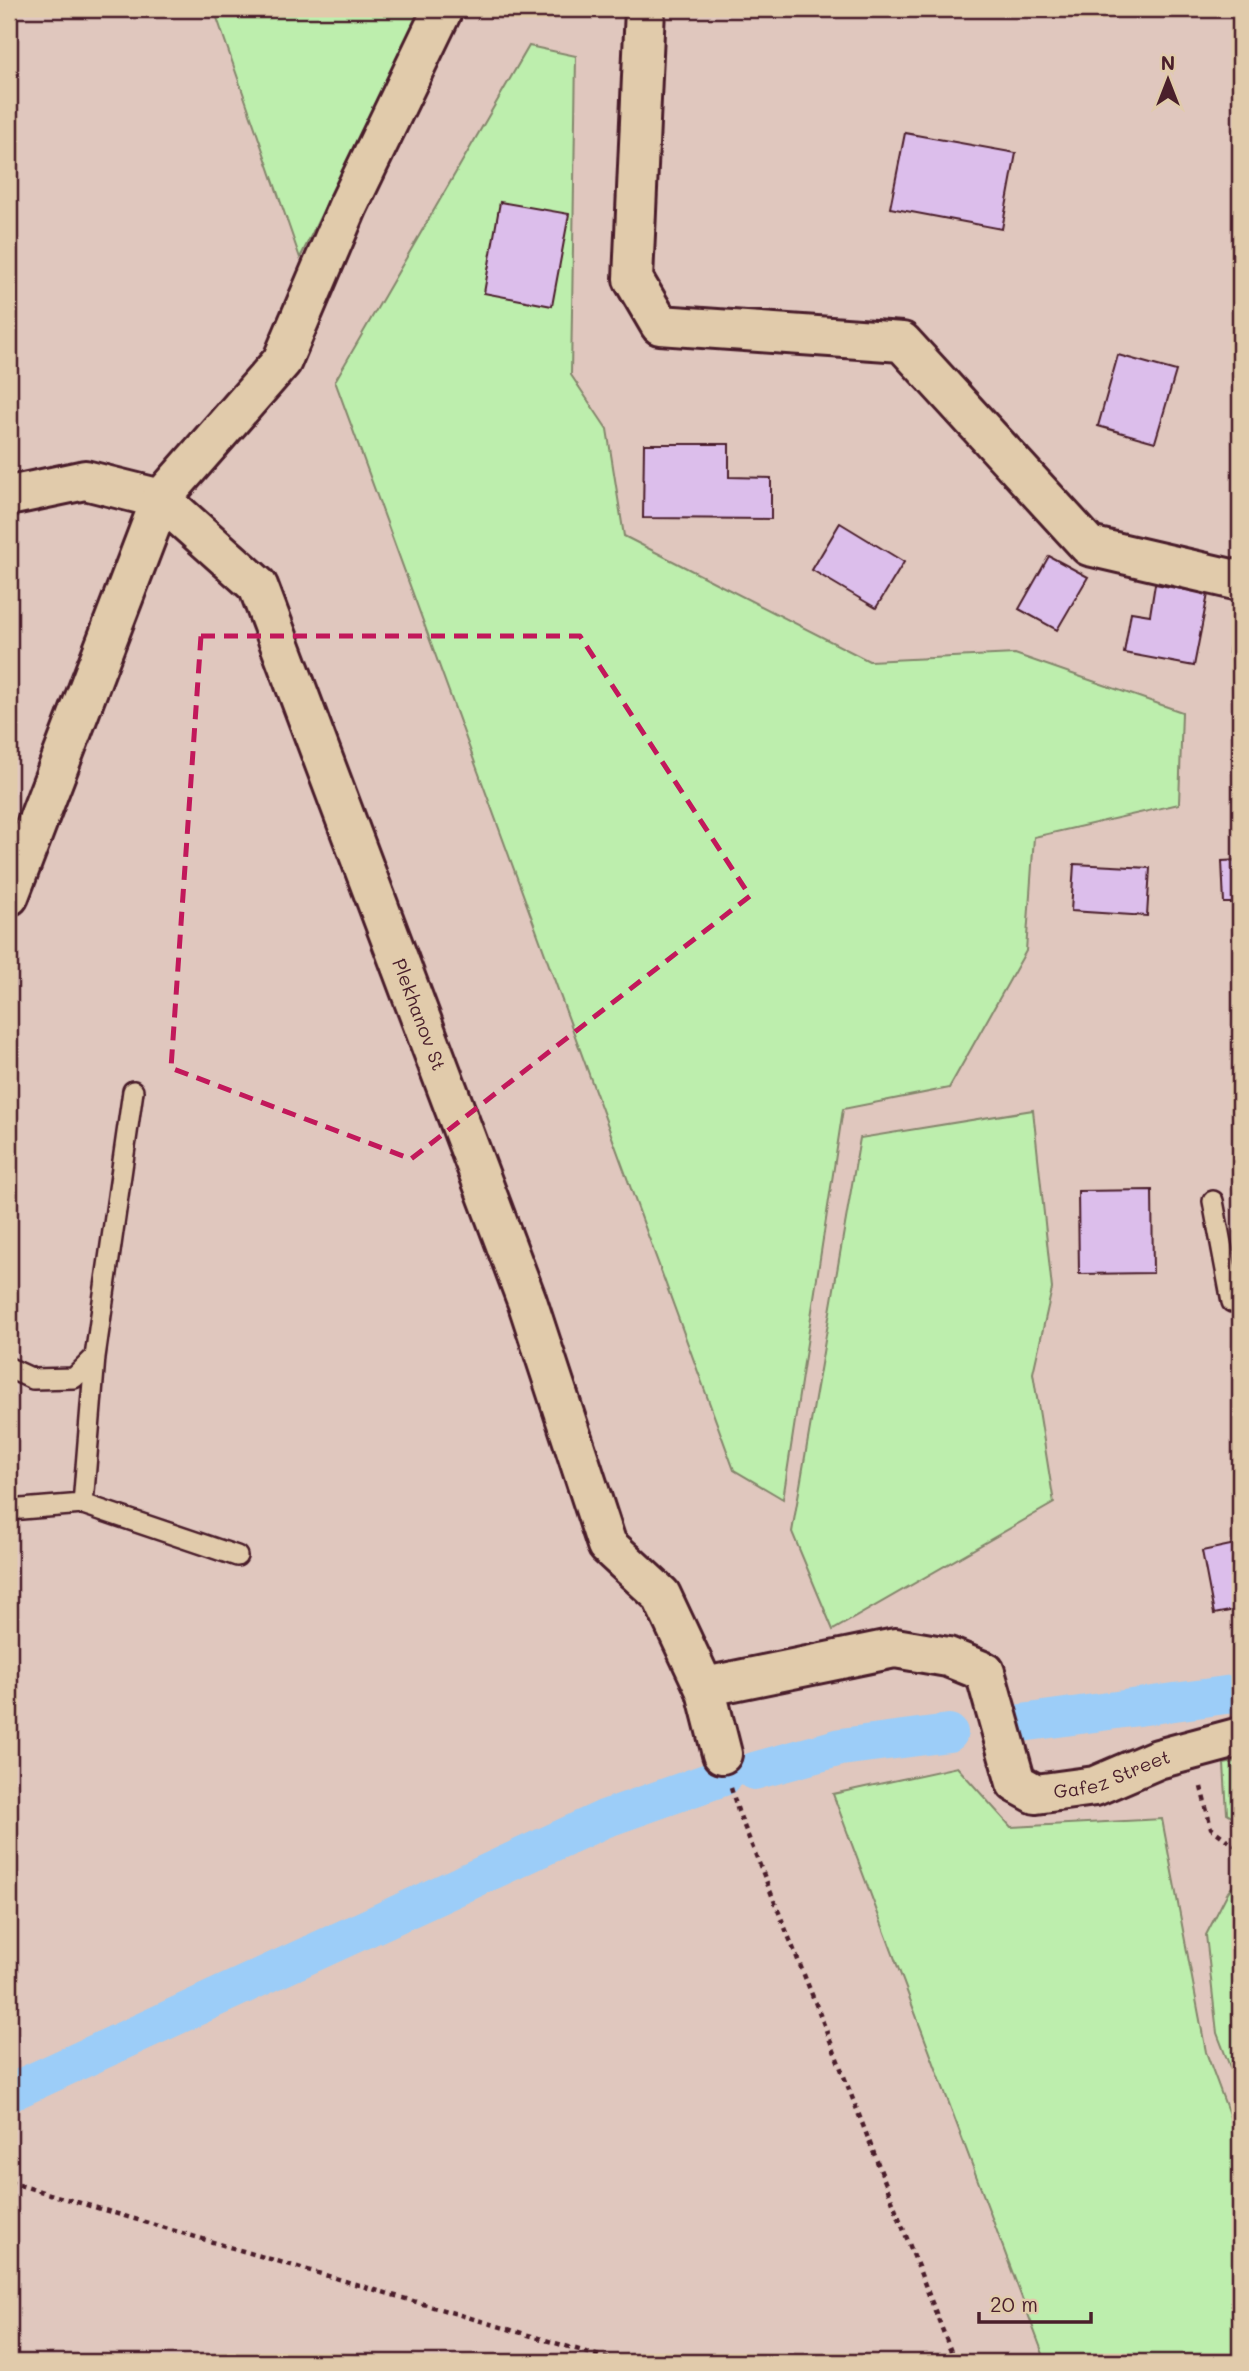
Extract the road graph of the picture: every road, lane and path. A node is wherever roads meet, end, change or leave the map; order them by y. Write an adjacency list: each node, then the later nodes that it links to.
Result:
1 (443, 9): 4 (street)
2 (645, 9): 5 (street)
3 (9, 496): 4 (street, Plekhanov St)
4 (161, 499): 6 (street); 15 (street, Plekhanov St)
5 (1240, 581)
6 (9, 895)
7 (133, 1091): 10 (lane)
8 (1213, 1201): 9 (lane)
9 (1240, 1301)
10 (95, 1357): 11 (lane); 12 (lane)
11 (9, 1368)
12 (83, 1504): 13 (lane); 14 (lane)
13 (9, 1510)
14 (237, 1556)
15 (706, 1691): 17 (street, Plekhanov St); 18 (street, Gafez Street)
16 (1240, 1737): 18 (street, Gafez Street)
17 (722, 1754)
18 (1158, 1759): 20 (path)
19 (738, 1811): 23 (path)
20 (1240, 1846)
21 (9, 2182): 22 (path)
22 (620, 2362)
23 (955, 2362)

